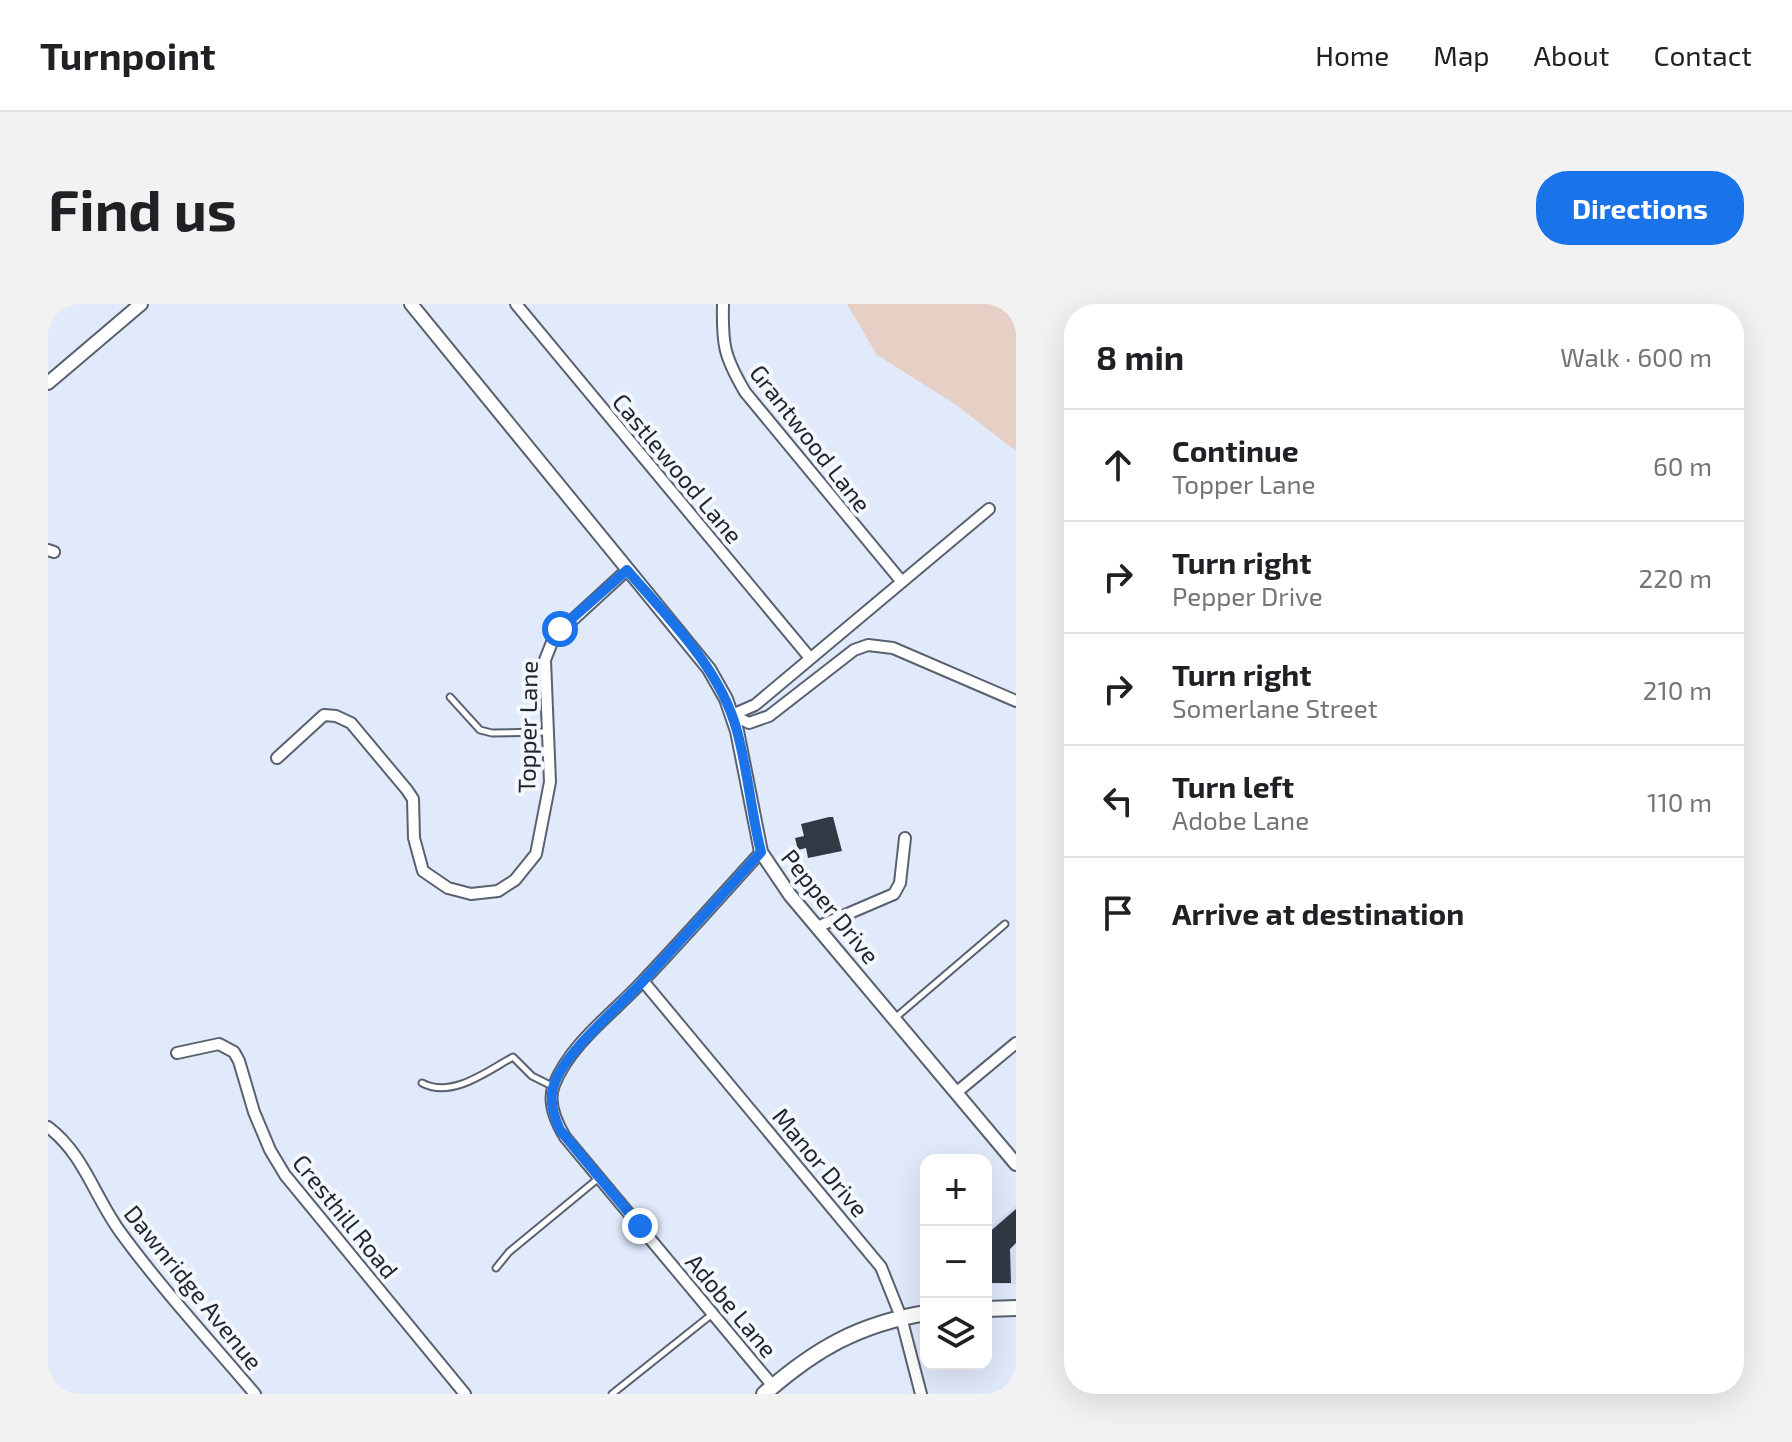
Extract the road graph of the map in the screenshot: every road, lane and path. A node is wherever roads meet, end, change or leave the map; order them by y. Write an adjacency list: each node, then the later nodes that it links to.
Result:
1 (141, 304): 5 (street)
2 (411, 304): 7 (street, Pepper Drive)
3 (516, 304): 9 (street, Castlewood Lane)
4 (723, 304): 8 (street, Grantwood Lane)
5 (48, 383)
6 (989, 509): 8 (street)
7 (627, 570): 12 (street, Pepper Drive); 13 (street, Topper Lane)
8 (902, 582): 9 (street)
9 (810, 658): 12 (street)
10 (450, 697): 13 (lane)
11 (1016, 701): 12 (street)
12 (732, 715): 16 (street, Pepper Drive)
13 (546, 732): 14 (street, Topper Lane)
14 (277, 758)
15 (905, 838): 18 (street)
16 (761, 852): 18 (street, Pepper Drive); 19 (street)
17 (1005, 924): 20 (lane)
18 (817, 927): 20 (street, Pepper Drive)
19 (643, 981): 24 (street); 34 (street, Manor Drive)
20 (895, 1018): 25 (street, Pepper Drive)
21 (1016, 1043): 25 (street)
22 (177, 1053): 37 (street, Cresthill Road)
23 (422, 1083): 24 (lane)
24 (553, 1090): 28 (street, Adobe Lane)
25 (957, 1092): 27 (street, Pepper Drive)
26 (48, 1127): 36 (street, Dawnridge Avenue)
27 (1016, 1164)
28 (600, 1177): 29 (lane); 32 (street, Adobe Lane)
29 (496, 1268)
30 (1016, 1308): 31 (main road)
31 (992, 1309)
32 (713, 1313): 35 (street, Adobe Lane); 38 (lane)
33 (920, 1314): 34 (main road)
34 (901, 1317): 35 (main road); 39 (street, Manor Drive)
35 (769, 1390)
36 (255, 1394)
37 (465, 1394)
38 (612, 1394)
39 (921, 1394)

